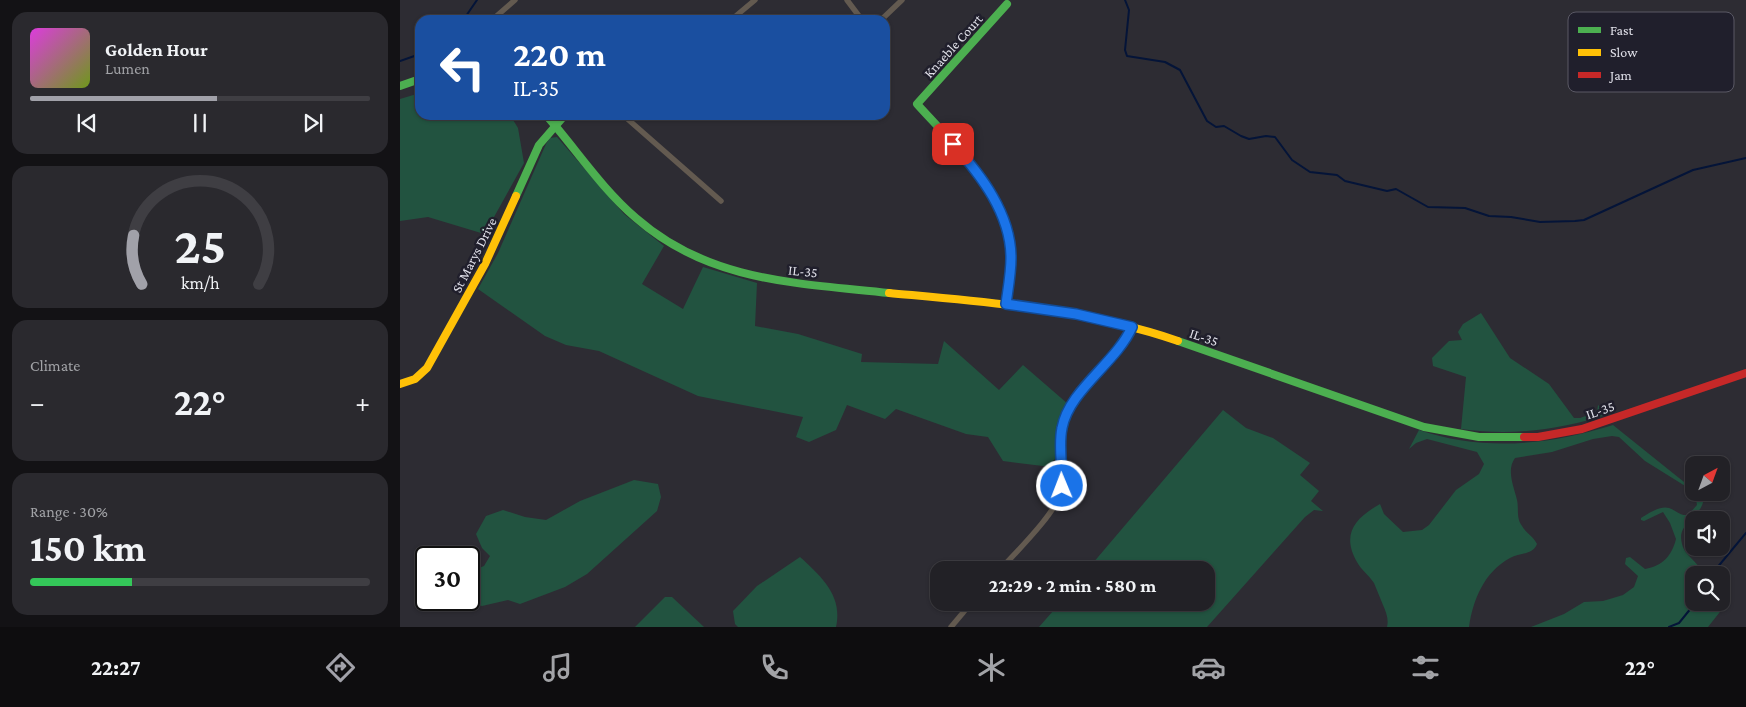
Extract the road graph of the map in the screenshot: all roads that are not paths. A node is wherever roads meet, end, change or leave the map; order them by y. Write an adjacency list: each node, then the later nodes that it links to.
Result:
1 (515, 0): 6 (street)
2 (755, 0): 7 (street)
3 (848, 0): 8 (street)
4 (902, 0): 9 (street)
5 (1007, 4): 17 (main road, Knaeble Court)
6 (498, 15)
7 (737, 15)
8 (858, 15)
9 (886, 15)
10 (415, 81): 11 (main road)
11 (400, 86)
12 (550, 120): 15 (main road, IL-35)
13 (560, 120): 15 (main road, St Marys Drive)
14 (629, 120): 16 (street)
15 (555, 125): 17 (main road, IL-35); 20 (main road, St Marys Drive)
16 (721, 201)
17 (1006, 304): 18 (main road, IL-35)
18 (1132, 327): 19 (main road, IL-35); 21 (street)
19 (1746, 373)
20 (400, 384)
21 (1008, 561)
22 (964, 611): 23 (street)
23 (951, 627)

